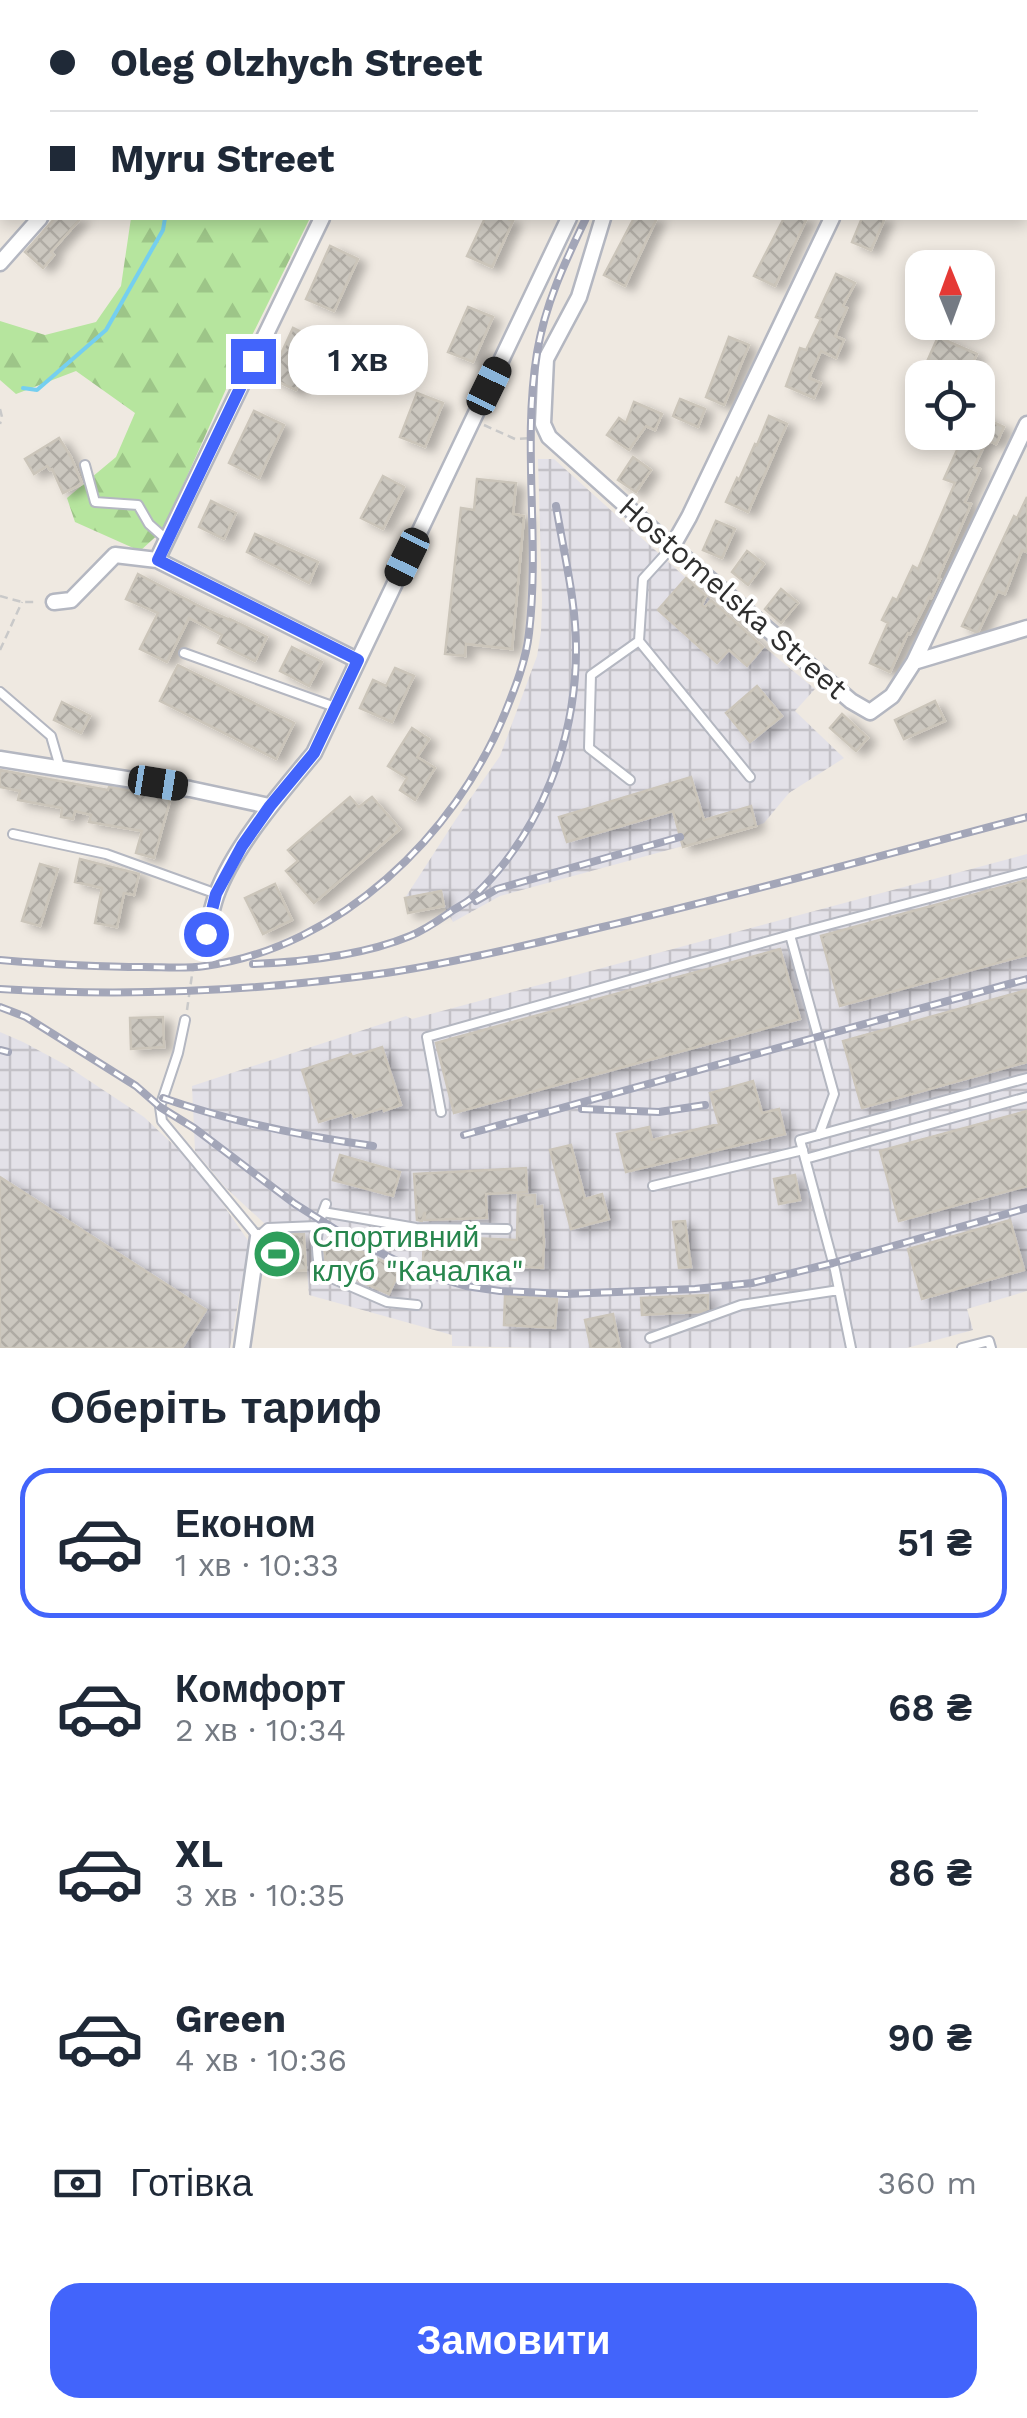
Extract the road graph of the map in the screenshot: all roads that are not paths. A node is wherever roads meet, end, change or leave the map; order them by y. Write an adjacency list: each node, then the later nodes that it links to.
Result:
1 (38, 220): 6 (street)
2 (321, 220): 9 (street)
3 (568, 220): 16 (street)
4 (601, 220): 10 (street, Hostomelska Street)
5 (831, 220): 10 (street)
6 (0, 263)
7 (1027, 424): 17 (street)
8 (85, 466): 9 (lane)
9 (167, 540): 11 (street)
10 (672, 547): 14 (lane); 17 (street, Hostomelska Street)
11 (158, 560): 12 (street); 16 (street)
12 (54, 602)
13 (1027, 628): 17 (street)
14 (639, 640): 22 (lane); 23 (lane)
15 (184, 654): 19 (lane)
16 (358, 660): 19 (street)
17 (914, 662)
18 (0, 692): 21 (lane)
19 (335, 708): 24 (street)
20 (0, 759): 21 (street)
21 (60, 767): 24 (street)
22 (750, 777)
23 (630, 780)
24 (270, 806): 27 (street)
25 (12, 834): 27 (lane)
26 (1027, 872): 29 (lane)
27 (216, 894): 28 (street)
28 (206, 934)
29 (790, 935): 33 (lane); 34 (lane)
30 (186, 1020): 39 (lane)
31 (1027, 1078): 34 (lane)
32 (1027, 1097): 35 (lane)
33 (441, 1112)
34 (819, 1135): 35 (lane)
35 (804, 1154): 36 (lane); 40 (lane)
36 (654, 1186)
37 (317, 1226): 38 (lane); 39 (lane); 41 (lane)
38 (507, 1229)
39 (258, 1237): 43 (street)
40 (839, 1290): 42 (lane); 44 (lane)
41 (417, 1306)
42 (650, 1338)
43 (242, 1348)
44 (852, 1348)
45 (962, 1348): 46 (lane)
46 (990, 1348)

